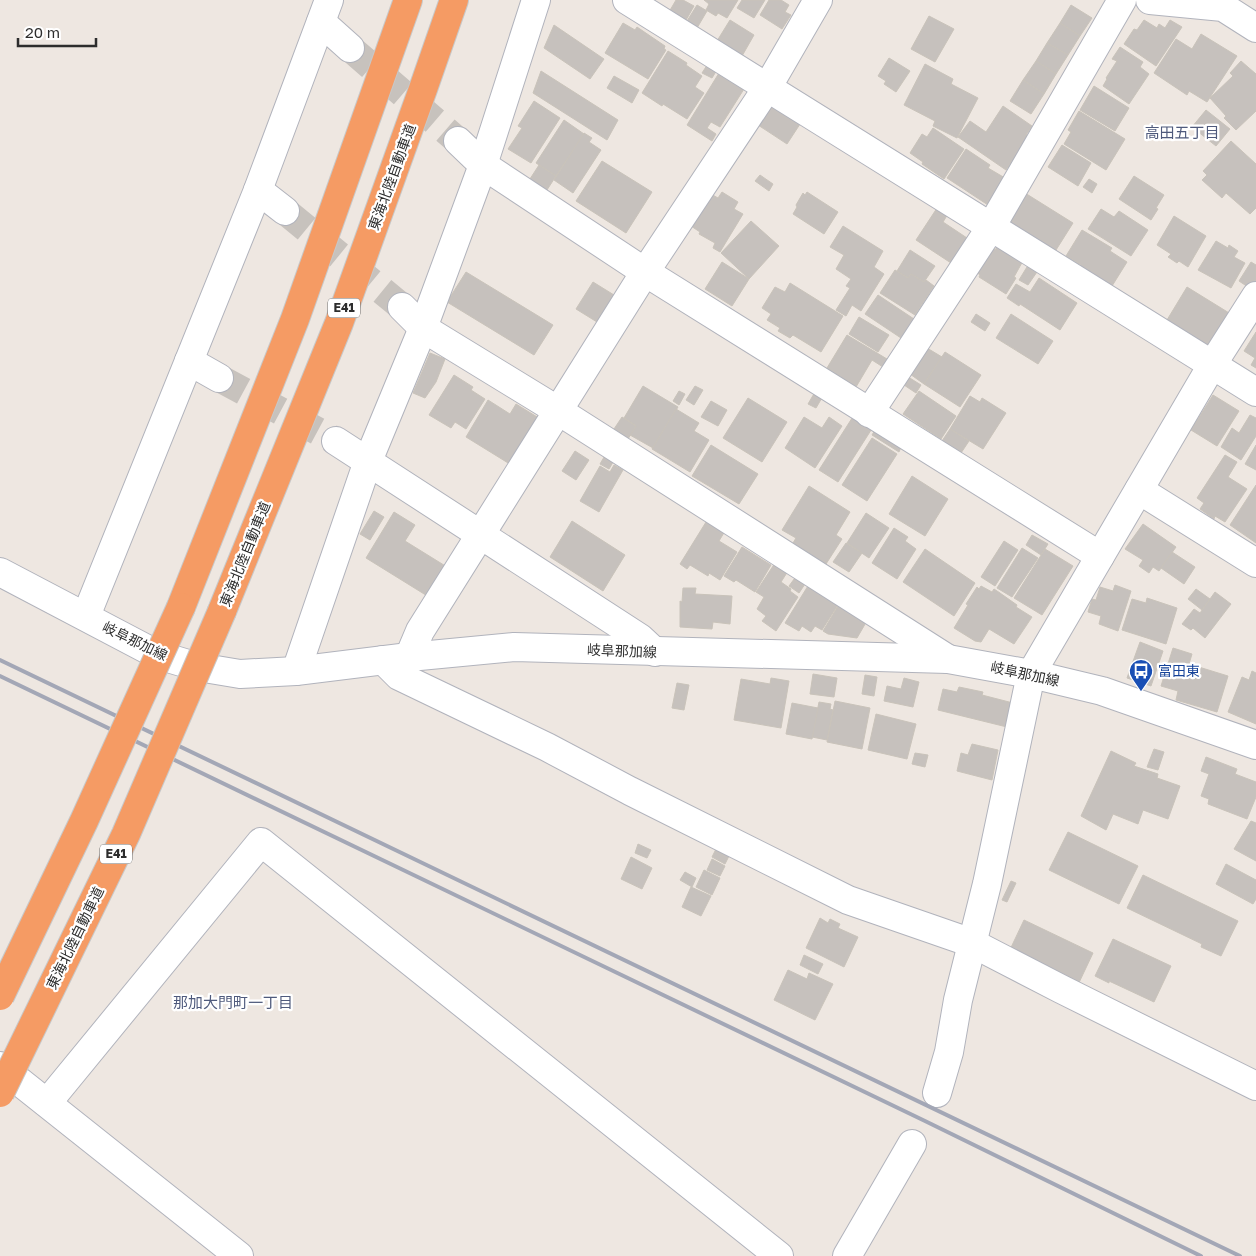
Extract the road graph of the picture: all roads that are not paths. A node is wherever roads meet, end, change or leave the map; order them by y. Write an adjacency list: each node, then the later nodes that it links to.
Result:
1 (408, 0): 42 (highway, bridge)
2 (454, 0): 45 (highway, 東海北陸自動車道 / E41, bridge)
3 (536, 0): 13 (street)
4 (627, 0): 11 (street)
5 (818, 0): 11 (street)
6 (1122, 0): 16 (street)
7 (1150, 0): 9 (street)
8 (325, 11): 10 (street); 14 (street)
9 (1256, 28)
10 (350, 48)
11 (767, 88): 16 (street); 17 (street)
12 (458, 141): 13 (street)
13 (483, 165): 17 (street); 20 (street)
14 (258, 190): 15 (street); 21 (street)
15 (285, 212)
16 (991, 227): 22 (street); 26 (street)
17 (645, 272): 25 (street); 26 (street)
18 (1256, 296): 22 (street)
19 (402, 307): 20 (street)
20 (423, 328): 25 (street); 28 (street)
21 (189, 361): 23 (street); 34 (street)
22 (1212, 365): 24 (street); 29 (street)
23 (219, 378)
24 (1256, 392)
25 (557, 410): 30 (street); 37 (street)
26 (869, 413): 31 (street)
27 (336, 441): 28 (street)
28 (368, 461): 30 (street); 38 (street)
29 (1139, 490): 31 (street); 32 (street)
30 (480, 534): 35 (street); 36 (street)
31 (1100, 556): 39 (street)
32 (1256, 563)
33 (0, 572): 34 (street, 岐阜那加線)
34 (86, 616): 38 (street, 岐阜那加線)
35 (655, 652): 36 (street, 岐阜那加線); 37 (street, 岐阜那加線)
36 (396, 658): 38 (street, 岐阜那加線); 41 (street)
37 (948, 659): 39 (street, 岐阜那加線)
38 (296, 671)
39 (1031, 674): 40 (street, 岐阜那加線); 41 (street)
40 (1256, 745)
41 (972, 943): 44 (street); 46 (street)
42 (0, 996)
43 (0, 1066): 47 (street)
44 (1256, 1086)
45 (0, 1093)
46 (937, 1093)
47 (47, 1104): 49 (street); 50 (street)
48 (912, 1144): 51 (street)
49 (238, 1256)
50 (779, 1256)
51 (847, 1256)

